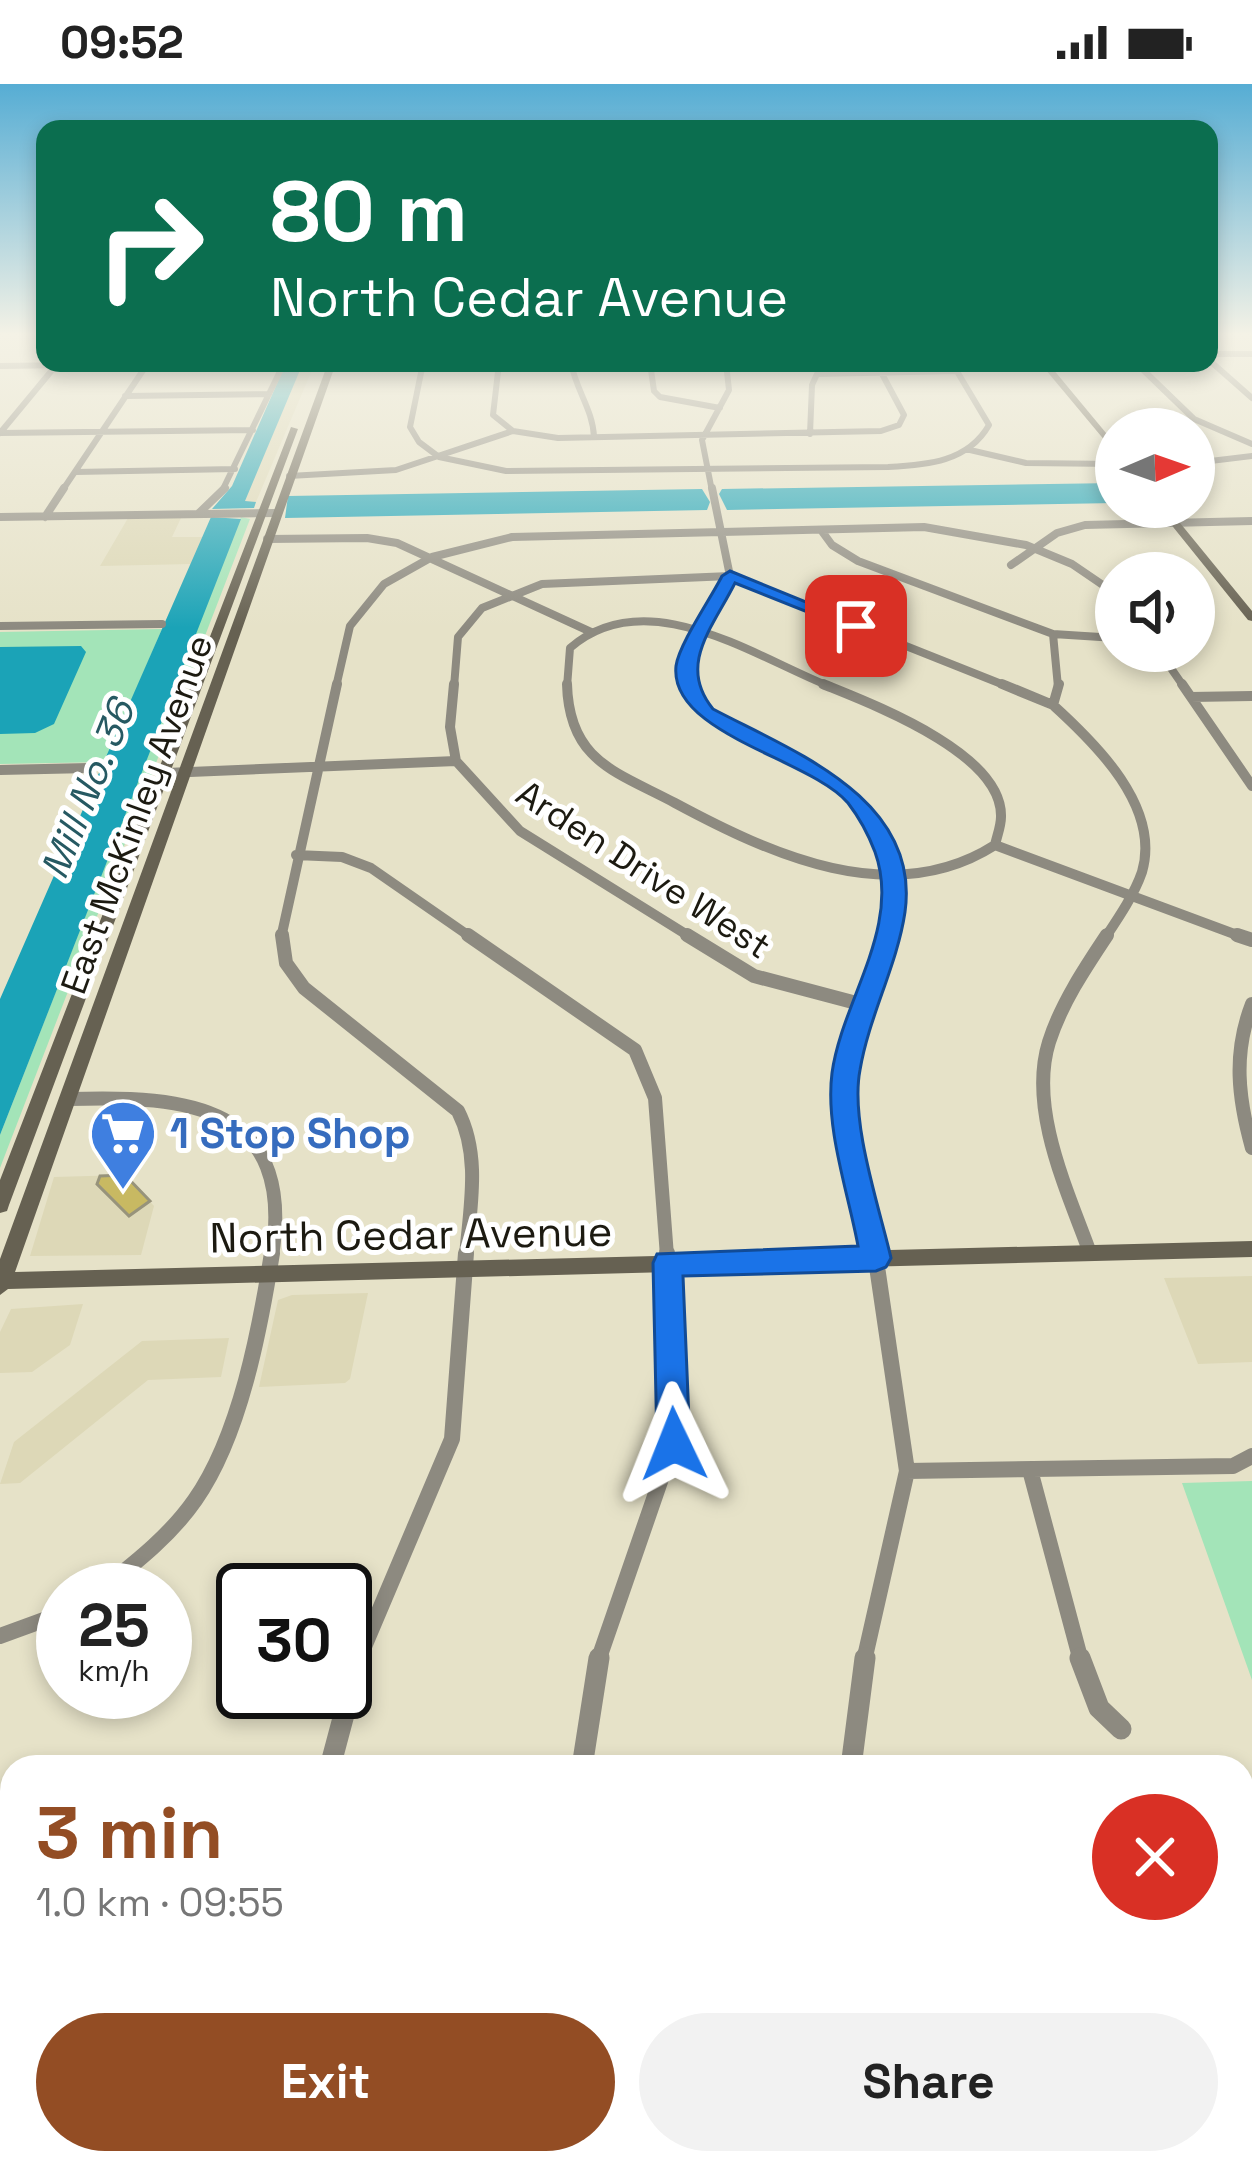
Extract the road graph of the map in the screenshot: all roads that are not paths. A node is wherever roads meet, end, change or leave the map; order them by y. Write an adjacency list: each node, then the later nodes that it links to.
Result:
1 (102, 432): 25 (street)
2 (0, 433): 3 (street)
3 (43, 433)
4 (252, 433): 23 (street)
5 (293, 433): 17 (main road, East McKinley Avenue)
6 (306, 433): 26 (main road, East McKinley Avenue)
7 (413, 433): 20 (street)
8 (508, 433): 20 (street)
9 (521, 433): 16 (street)
10 (594, 433): 16 (street)
11 (705, 433): 15 (street)
12 (874, 433): 14 (street)
13 (983, 433): 18 (street)
14 (810, 434): 15 (street)
15 (703, 436): 16 (street); 24 (street)
16 (594, 437)
17 (289, 442): 26 (main road); 27 (main road, East McKinley Avenue)
18 (970, 450): 22 (street); 24 (street)
19 (1252, 456): 21 (street)
20 (439, 457): 24 (street); 26 (street)
21 (1215, 461)
22 (1095, 464)
23 (235, 470): 25 (street); 28 (street)
24 (708, 470): 36 (street)
25 (75, 472): 29 (street)
26 (289, 476): 27 (main road, East McKinley Avenue)
27 (268, 513): 28 (street); 37 (main road, East McKinley Avenue); 41 (main road, East McKinley Avenue)
28 (198, 514): 29 (street)
29 (45, 517): 30 (street)
30 (0, 518)
31 (1252, 521): 32 (street)
32 (1215, 522)
33 (1095, 525): 38 (street)
34 (1178, 528): 46 (main road)
35 (821, 530): 36 (street); 38 (street); 51 (street)
36 (722, 531): 39 (street); 42 (street)
37 (266, 538): 39 (street); 45 (main road, East McKinley Avenue)
38 (1040, 546): 40 (street); 43 (street)
39 (431, 557): 44 (street); 59 (street)
40 (1011, 565)
41 (241, 569): 45 (main road); 61 (main road, East McKinley Avenue)
42 (730, 576): 44 (street); 49 (street); 56 (street)
43 (1095, 577)
44 (509, 594): 50 (street); 57 (street)
45 (246, 604): 62 (main road, East McKinley Avenue)
46 (1252, 618)
47 (162, 624): 48 (street)
48 (0, 626)
49 (701, 630): 50 (street); 64 (street); 66 (street)
50 (591, 632): 66 (street)
51 (1053, 634): 52 (street); 56 (street)
52 (1095, 637)
53 (1174, 672): 55 (street)
54 (1252, 696): 55 (street)
55 (1191, 697): 63 (street)
56 (1053, 705): 67 (street)
57 (456, 761): 59 (street); 71 (street, Arden Drive West)
58 (89, 768): 60 (street)
59 (316, 769): 62 (street); 65 (street)
60 (0, 770)
61 (166, 772): 62 (street); 69 (main road, East McKinley Avenue)
62 (186, 772): 72 (main road, East McKinley Avenue)
63 (1252, 786)
64 (995, 845): 66 (street); 67 (street)
65 (296, 855): 79 (street); 80 (street)
66 (892, 873): 71 (street)
67 (1128, 896): 68 (street); 77 (street)
68 (1252, 940)
69 (89, 976): 72 (main road); 75 (main road, East McKinley Avenue)
70 (1252, 1004): 74 (street)
71 (864, 1005): 78 (street)
72 (86, 1052): 73 (main road, East McKinley Avenue)
73 (69, 1099): 81 (street); 82 (main road, East McKinley Avenue)
74 (1252, 1148)
75 (0, 1205)
76 (1252, 1249): 77 (main road, North Cedar Avenue)
77 (1090, 1253): 78 (main road, North Cedar Avenue)
78 (876, 1258): 79 (main road, North Cedar Avenue); 85 (street)
79 (668, 1263): 80 (main road, North Cedar Avenue); 91 (street)
80 (468, 1268): 81 (main road, North Cedar Avenue); 90 (street)
81 (267, 1273): 82 (main road, North Cedar Avenue); 86 (street)
82 (1, 1281)
83 (1252, 1456): 84 (street)
84 (1030, 1470): 85 (street); 89 (street)
85 (907, 1471): 92 (street)
86 (131, 1563)
87 (36, 1623): 88 (street)
88 (0, 1636)
89 (1121, 1729)
90 (333, 1755)
91 (585, 1755)
92 (852, 1755)

